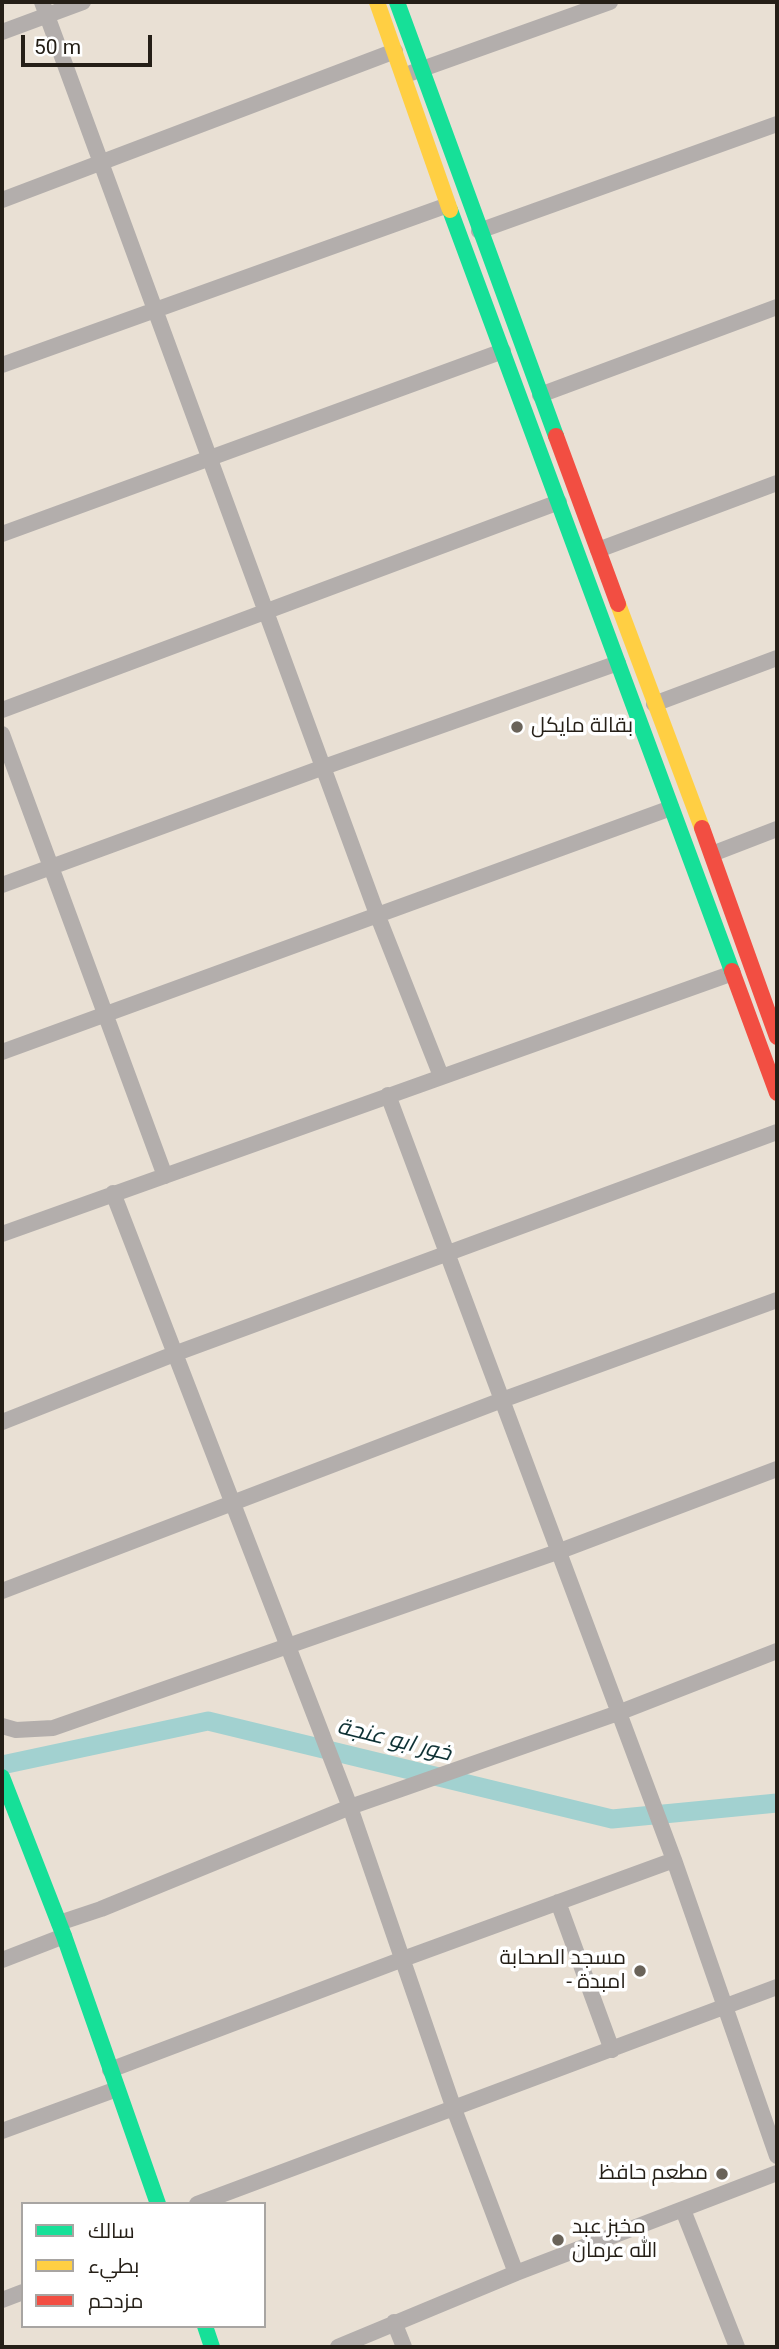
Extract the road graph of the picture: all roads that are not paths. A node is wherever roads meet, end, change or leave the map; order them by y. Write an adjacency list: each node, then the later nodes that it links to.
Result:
1 (83, 2): 5 (street)
2 (377, 2): 7 (main road)
3 (397, 2): 8 (main road)
4 (610, 2): 8 (street)
5 (44, 9): 6 (street); 11 (street)
6 (2, 32)
7 (395, 51): 9 (main road); 11 (street)
8 (422, 69): 9 (street); 14 (main road)
9 (404, 76): 13 (main road)
10 (777, 124): 14 (street)
11 (102, 163): 12 (street); 16 (street)
12 (2, 200)
13 (448, 205): 16 (street); 17 (main road)
14 (479, 231): 19 (main road)
15 (777, 307): 19 (street)
16 (156, 310): 18 (street); 20 (street)
17 (503, 351): 20 (street); 22 (main road)
18 (2, 365)
19 (540, 395): 24 (main road)
20 (211, 457): 23 (street); 25 (street)
21 (777, 483): 24 (street)
22 (559, 502): 25 (street); 27 (main road)
23 (2, 534)
24 (598, 550): 28 (main road)
25 (264, 611): 29 (street); 31 (street)
26 (777, 658): 28 (street)
27 (618, 663): 31 (street); 32 (main road)
28 (654, 704): 34 (main road)
29 (2, 710)
30 (2, 734): 35 (street)
31 (324, 767): 35 (street); 37 (street)
32 (671, 808): 37 (street); 38 (main road)
33 (777, 830): 34 (street)
34 (712, 854): 39 (main road)
35 (50, 868): 36 (street); 40 (street)
36 (2, 885)
37 (377, 914): 40 (street); 43 (street)
38 (733, 973): 43 (street); 44 (main road)
39 (773, 1012): 41 (main road)
40 (106, 1014): 42 (street); 47 (street)
41 (777, 1037)
42 (2, 1052)
43 (441, 1076): 45 (street)
44 (777, 1093)
45 (388, 1095): 47 (street); 50 (street)
46 (777, 1132): 50 (street)
47 (165, 1176): 48 (street)
48 (113, 1193): 49 (street); 52 (street)
49 (2, 1234)
50 (448, 1253): 52 (street); 53 (street)
51 (777, 1300): 53 (street)
52 (174, 1354): 54 (street); 56 (street)
53 (502, 1400): 56 (street); 57 (street)
54 (2, 1422)
55 (777, 1469): 57 (street)
56 (232, 1503): 58 (street); 59 (street)
57 (560, 1551): 59 (street); 61 (street)
58 (2, 1591)
59 (288, 1646): 62 (street); 64 (street)
60 (777, 1651): 61 (street)
61 (618, 1713): 64 (street); 65 (street)
62 (2, 1726)
63 (2, 1777): 67 (main road)
64 (350, 1807): 67 (street); 68 (street)
65 (674, 1860): 66 (street); 71 (street)
66 (558, 1902): 68 (street); 72 (street)
67 (62, 1930): 69 (street); 73 (main road)
68 (403, 1959): 73 (street); 75 (street)
69 (2, 1960)
70 (777, 1987): 71 (street)
71 (724, 2007): 72 (street); 77 (street)
72 (612, 2050): 75 (street)
73 (110, 2070): 74 (main road)
74 (117, 2089): 76 (street); 79 (main road)
75 (454, 2109): 80 (street); 82 (street)
76 (2, 2131)
77 (777, 2156)
78 (777, 2173): 81 (street)
79 (157, 2202)
80 (202, 2202)
81 (683, 2210): 82 (street); 90 (street)
82 (516, 2273): 85 (street)
83 (21, 2293): 84 (street)
84 (2, 2300)
85 (394, 2322): 88 (street); 89 (street)
86 (206, 2328): 87 (main road)
87 (212, 2347)
88 (338, 2347)
89 (404, 2347)
90 (737, 2347)

